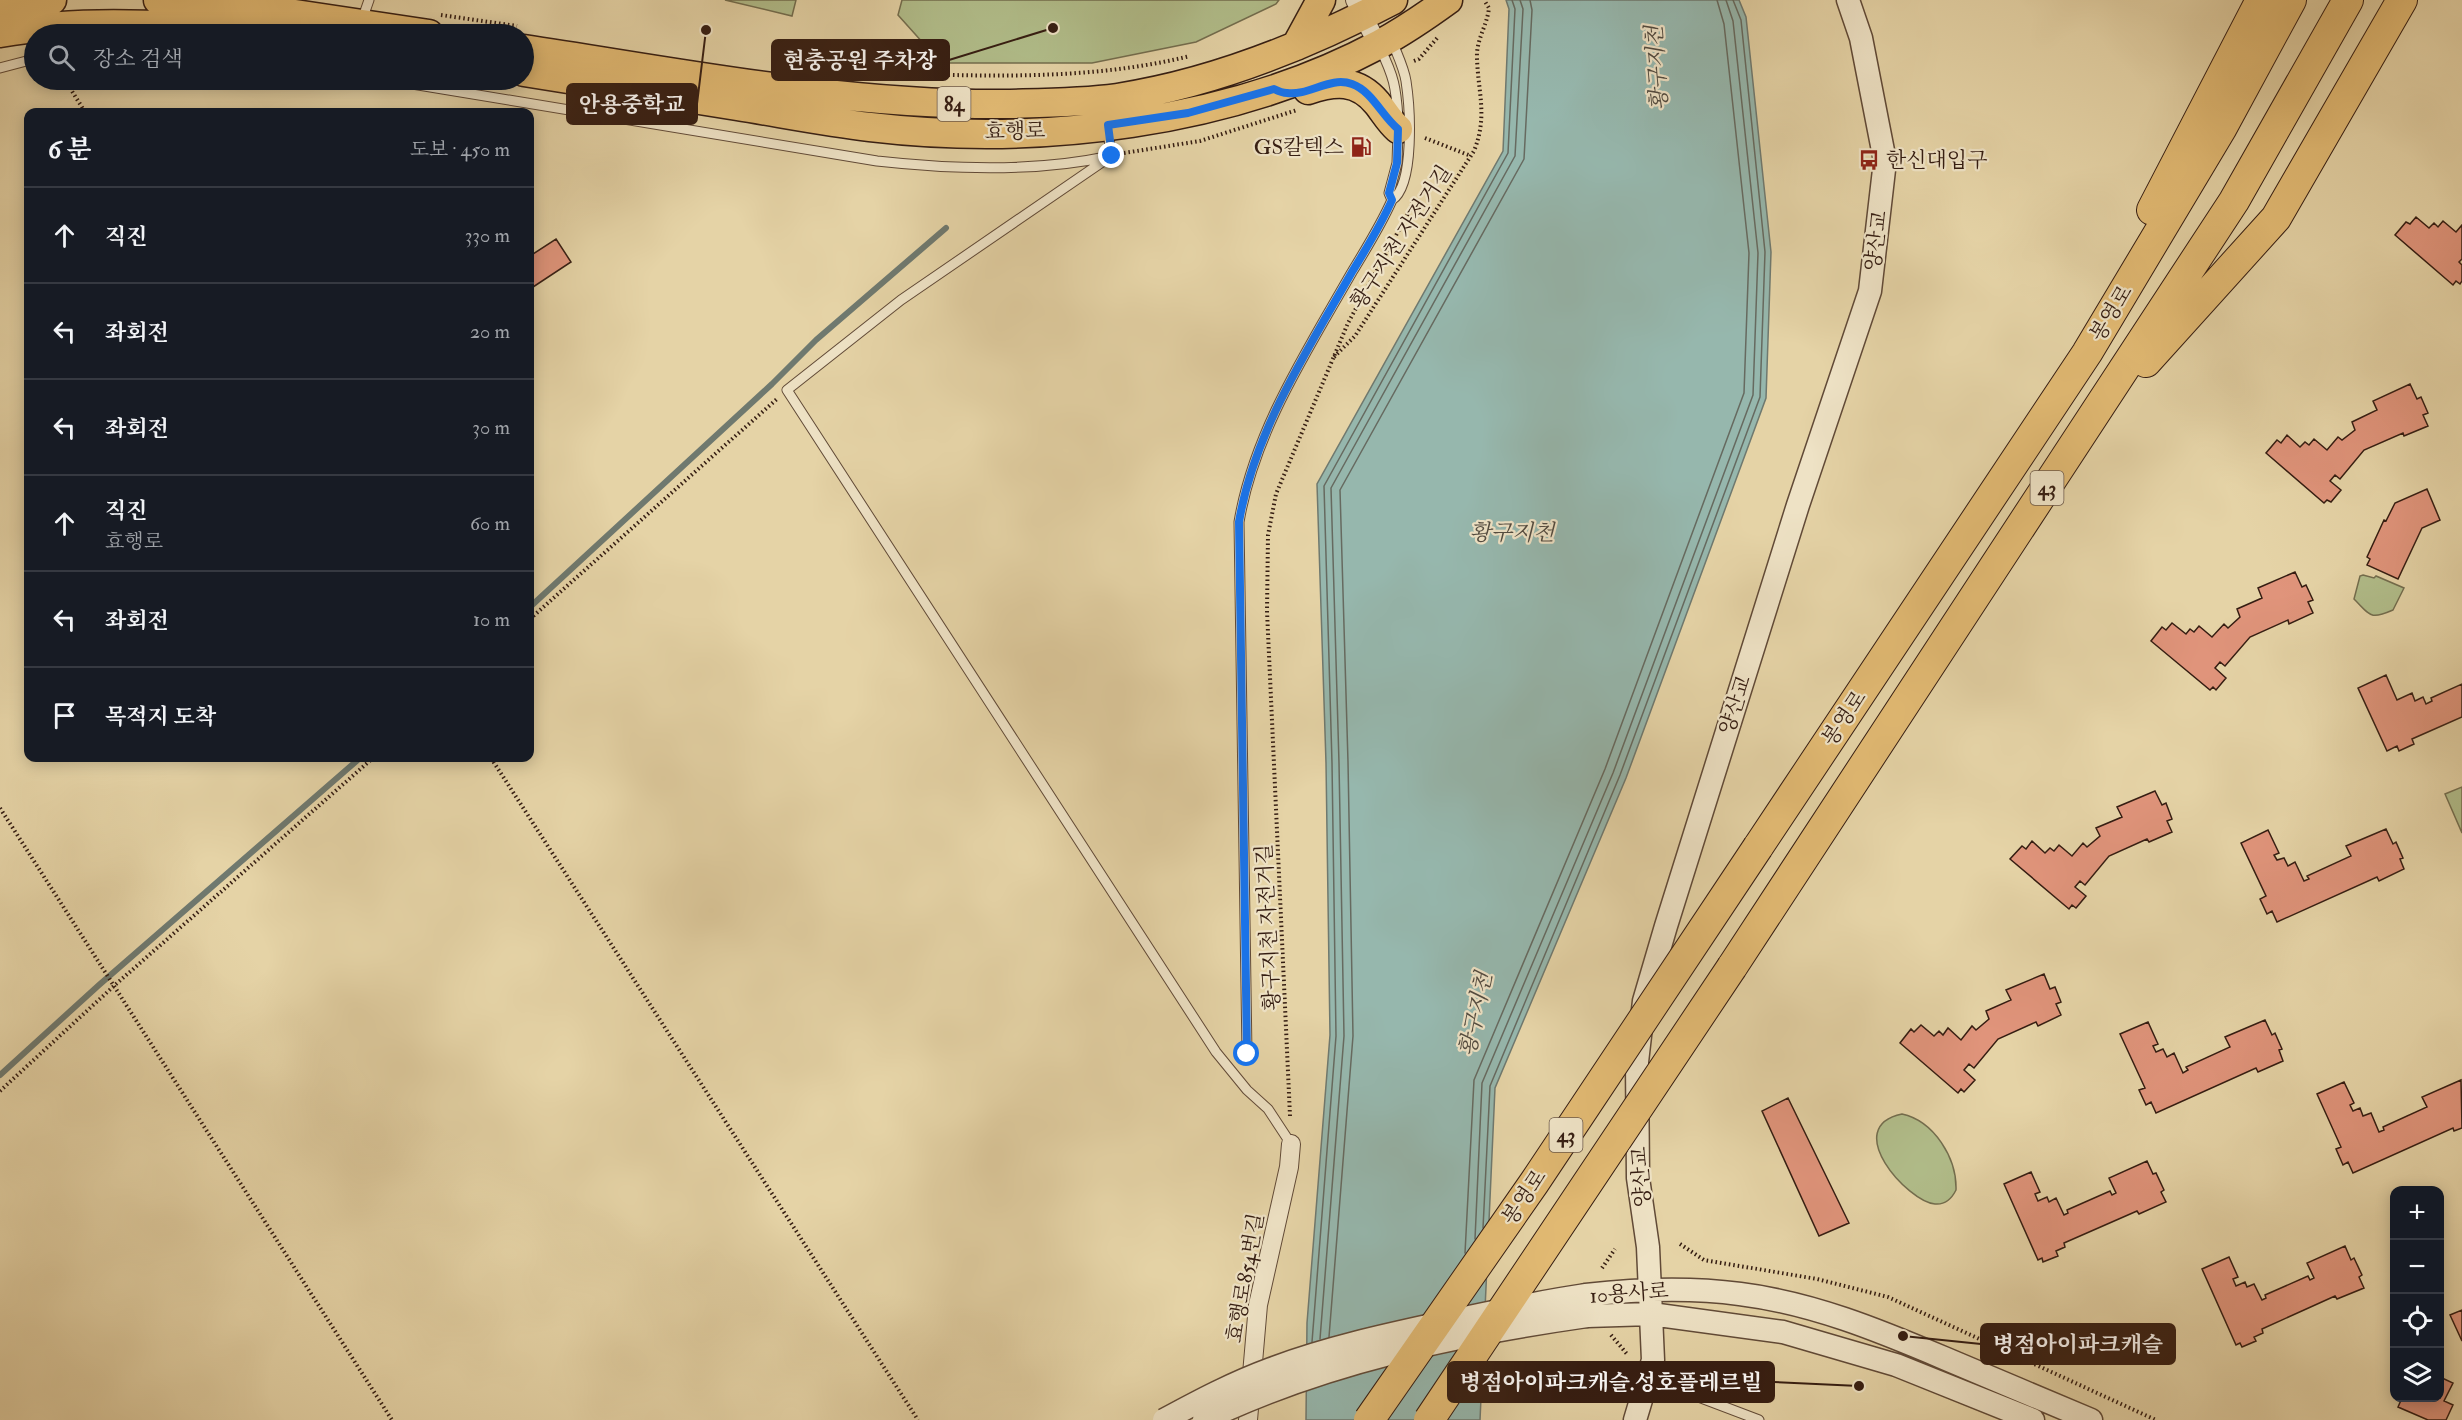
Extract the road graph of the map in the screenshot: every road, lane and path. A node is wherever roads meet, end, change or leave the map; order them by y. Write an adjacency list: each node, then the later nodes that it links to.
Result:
1 (158, 0): 14 (main road)
2 (1322, 0): 19 (main road)
3 (1448, 0): 17 (main road, 효행로 / 84)
4 (1484, 0): 37 (path, 황구지천 자전거길)
5 (1848, 0): 54 (street, 양산교)
6 (2261, 0): 39 (highway)
7 (2291, 0): 39 (highway, 봉영로 / 43)
8 (2348, 0): 42 (highway, 봉영로 / 43)
9 (2402, 0): 42 (highway)
10 (0, 5): 13 (main road)
11 (1371, 5): 17 (street); 19 (main road, 효행로 / 84)
12 (365, 12): 14 (main road); 15 (main road)
13 (36, 13): 14 (main road); 16 (main road)
14 (246, 24)
15 (434, 24)
16 (0, 33)
17 (1384, 41): 26 (main road, 효행로 / 84); 33 (lane)
18 (534, 44): 23 (main road, 효행로 / 84)
19 (1288, 50): 29 (main road, 효행로 / 84); 30 (main road)
20 (1196, 54): 25 (path)
21 (24, 62): 22 (lane)
22 (0, 68)
23 (576, 68): 24 (main road, 효행로 / 84); 29 (main road, 효행로 / 84)
24 (534, 71)
25 (871, 73)
26 (1274, 89): 30 (main road, 효행로 / 84); 33 (main road)
27 (72, 90): 31 (path)
28 (448, 90): 36 (lane)
29 (791, 102): 32 (main road, 효행로 / 84)
30 (1219, 105): 32 (main road, 효행로 / 84)
31 (83, 108)
32 (1108, 125): 36 (lane)
33 (1404, 131): 34 (path, 황구지천 자전거길); 48 (lane)
34 (1425, 138): 35 (path, 황구지천 자전거길); 37 (path, 황구지천 자전거길)
35 (1424, 147)
36 (1112, 156): 41 (lane)
37 (1471, 156): 40 (path, 황구지천 자전거길)
38 (1413, 197): 40 (path, 황구지천 자전거길)
39 (2146, 254): 65 (highway, 봉영로 / 43, bridge)
40 (1331, 360): 50 (path, 황구지천 자전거길)
41 (787, 390): 43 (path); 50 (lane)
42 (2082, 434): 66 (highway, 봉영로 / 43, bridge)
43 (534, 615)
44 (368, 762): 47 (path)
45 (494, 762): 61 (path)
46 (0, 808): 47 (path)
47 (115, 985): 49 (path); 60 (path)
48 (1247, 1054)
49 (0, 1091)
50 (1291, 1144): 64 (street, 효행로854번길)
51 (1680, 1244): 71 (path)
52 (1614, 1249): 53 (path)
53 (1602, 1268)
54 (1651, 1288): 55 (street, 10용사로); 56 (street, 10용사로); 57 (street, 양산교)
55 (1754, 1296): 58 (street); 70 (street, 10용사로)
56 (1586, 1306): 57 (street, 10용사로); 62 (street, 10용사로, bridge); 63 (street, 10용사로, bridge)
57 (1651, 1314): 58 (street, 10용사로); 67 (street, 양산교)
58 (1749, 1327): 69 (street, 10용사로)
59 (1688, 1393): 68 (lane)
60 (392, 1420)
61 (918, 1420)
62 (1164, 1420)
63 (1204, 1420)
64 (1248, 1420)
65 (1369, 1420)
66 (1429, 1420)
67 (1635, 1420)
68 (1760, 1420)
69 (2032, 1420)
70 (2091, 1420)
71 (2156, 1420)

